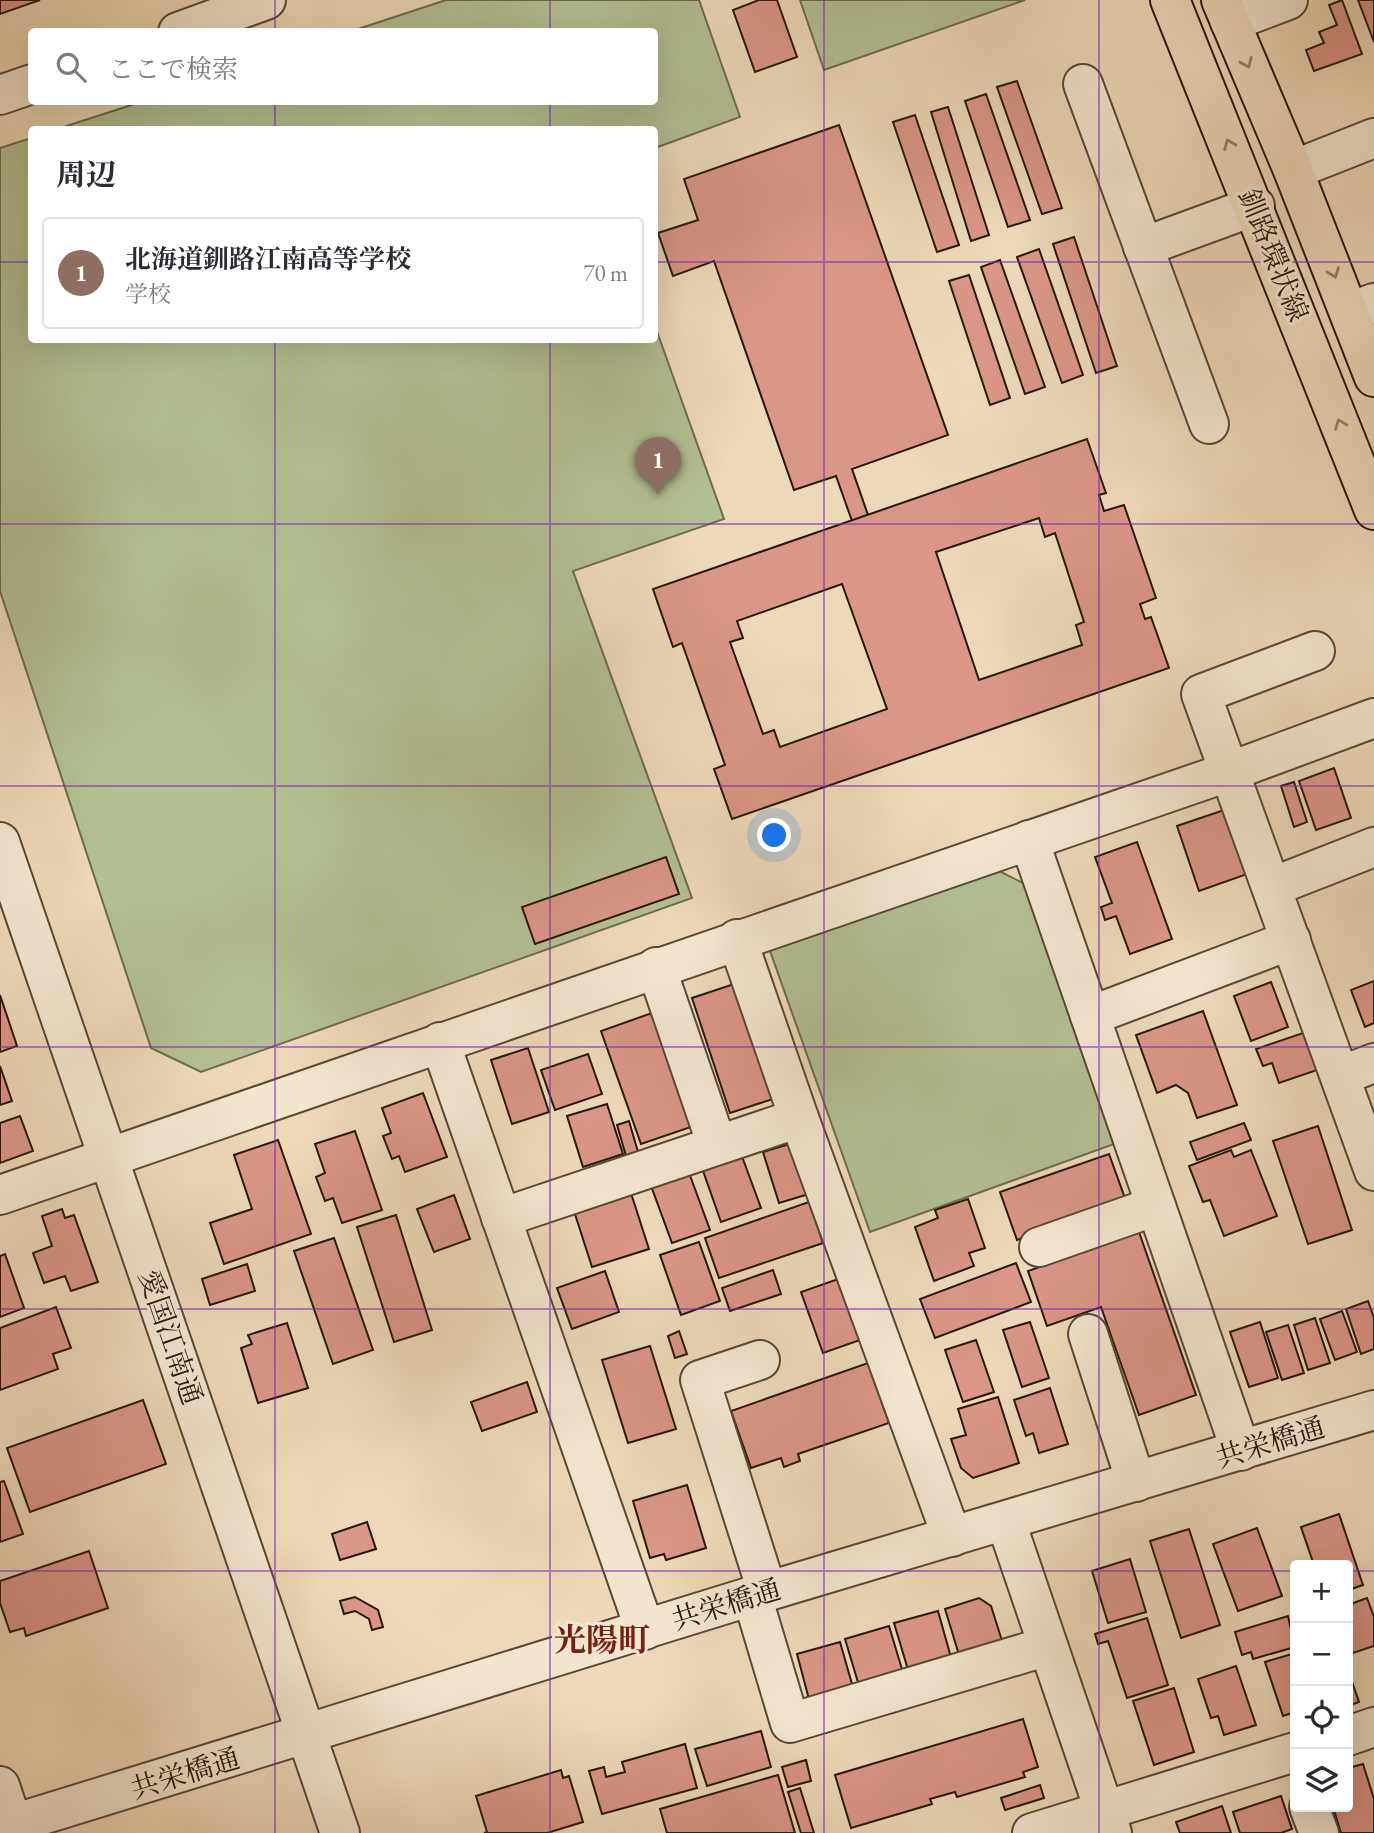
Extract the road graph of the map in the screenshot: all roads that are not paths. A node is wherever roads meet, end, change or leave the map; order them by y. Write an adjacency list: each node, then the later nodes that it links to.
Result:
1 (267, 0): 5 (street)
2 (1170, 0): 11 (main road, 釧路環状線, one-way to 2)
3 (1288, 0): 4 (street)
4 (1225, 11): 10 (main road, 釧路環状線, one-way to 10)
5 (196, 17)
6 (28, 85): 8 (street)
7 (1083, 85): 12 (street)
8 (0, 95)
9 (1374, 138): 10 (street)
10 (1293, 170): 13 (main road, 釧路環状線, one-way to 13)
11 (1255, 206): 12 (street); 16 (main road, 釧路環状線, one-way to 11)
12 (1143, 247): 15 (street)
13 (1362, 308): 14 (main road, 釧路環状線)
14 (1374, 377)
15 (1209, 424)
16 (1374, 510)
17 (1315, 651): 19 (street)
18 (1374, 718): 19 (street)
19 (1231, 771): 20 (street); 23 (street)
20 (1029, 840): 24 (street); 27 (street)
21 (0, 842): 32 (street, 愛国江南通)
22 (1374, 847): 23 (street)
23 (1272, 887): 25 (street)
24 (737, 939): 26 (street); 30 (street)
25 (1292, 940): 27 (street); 29 (street)
26 (656, 967): 28 (street); 31 (street)
27 (1090, 1016): 35 (street)
28 (440, 1042): 32 (street); 36 (street)
29 (1357, 1069): 33 (street)
30 (799, 1118): 31 (street); 44 (street)
31 (717, 1145): 36 (street)
32 (110, 1158): 34 (street); 50 (street, 愛国江南通)
33 (1374, 1171)
34 (0, 1195)
35 (1156, 1206): 37 (street); 41 (street)
36 (501, 1218): 46 (street)
37 (1039, 1247)
38 (1088, 1334): 42 (street)
39 (760, 1360): 45 (street)
40 (1374, 1410): 41 (street, 共栄橋通)
41 (1241, 1451): 42 (street, 共栄橋通)
42 (1136, 1482): 43 (street, 共栄橋通)
43 (1006, 1522): 44 (street, 共栄橋通); 47 (street)
44 (952, 1537): 45 (street, 共栄橋通)
45 (760, 1594): 46 (street, 共栄橋通); 47 (street)
46 (645, 1630): 50 (street, 共栄橋通)
47 (1048, 1646): 54 (street)
48 (1374, 1727): 49 (street)
49 (1353, 1733)
50 (307, 1736): 55 (street, 共栄橋通); 56 (street, 愛国江南通)
51 (1290, 1758): 54 (street)
52 (0, 1786): 55 (street)
53 (1312, 1812): 58 (street)
54 (1109, 1822): 57 (street)
55 (6, 1827)
56 (340, 1833)
57 (1032, 1833)
58 (1319, 1833)

